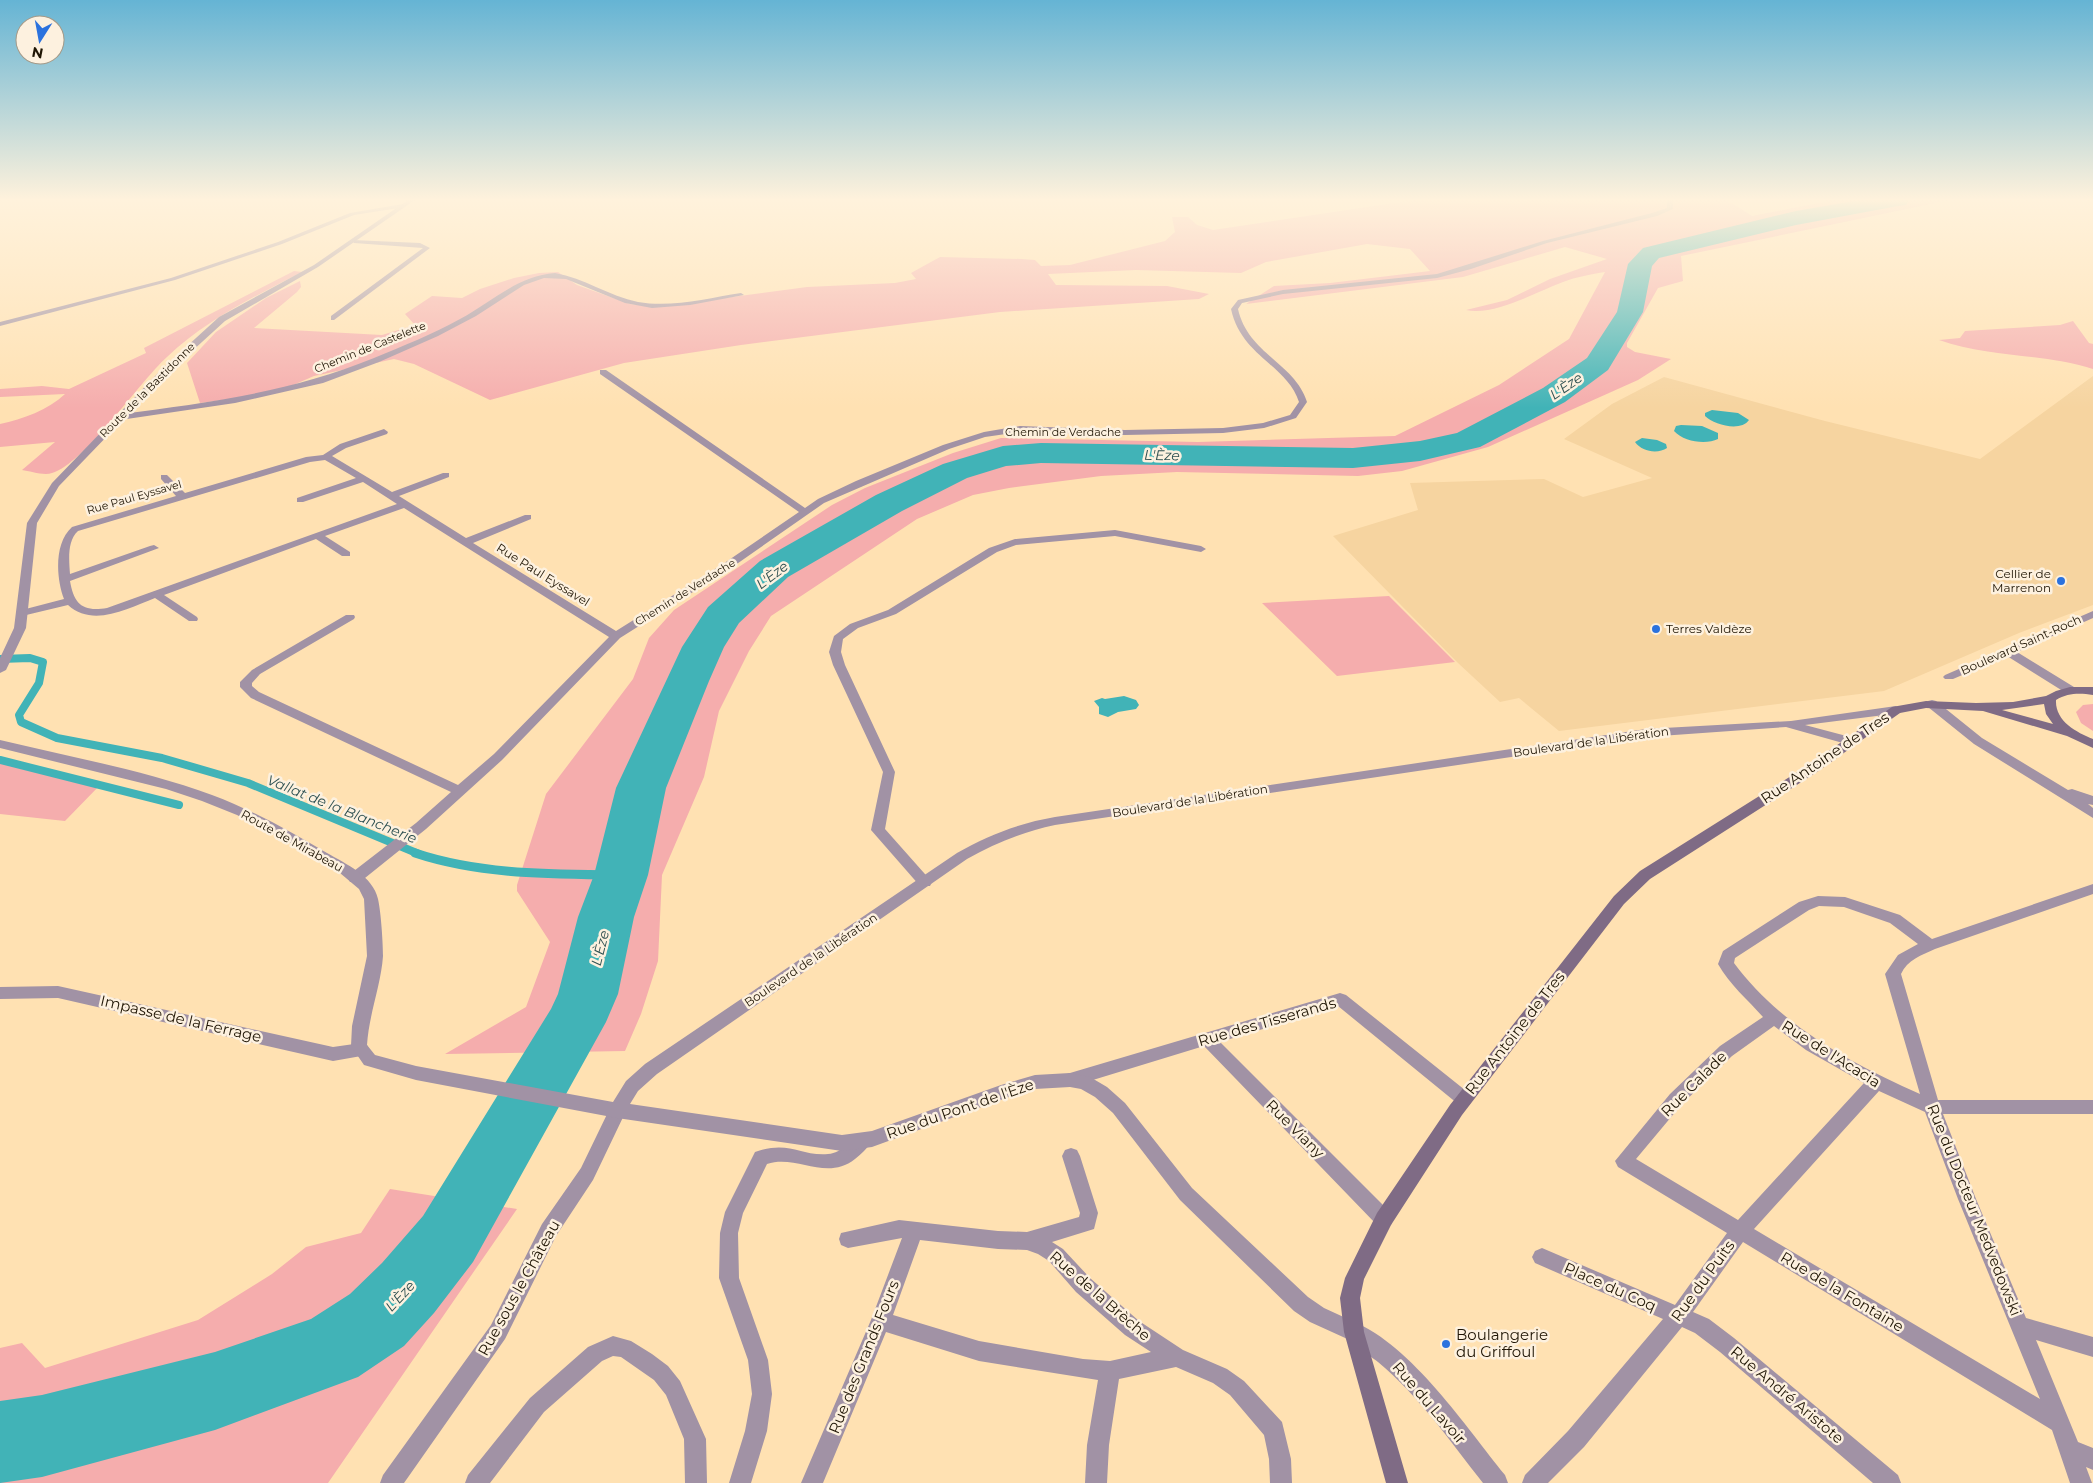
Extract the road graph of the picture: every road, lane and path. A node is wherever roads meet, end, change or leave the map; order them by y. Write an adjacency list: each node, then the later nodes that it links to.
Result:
1 (202, 269): 7 (street)
2 (310, 269): 9 (street, Route de la Bastidonne)
3 (399, 269): 6 (street)
4 (1468, 269): 19 (street, Chemin de Verdache)
5 (741, 294): 9 (street, Chemin de Castelette)
6 (334, 318)
7 (0, 324)
8 (602, 372): 19 (street)
9 (120, 417): 29 (street, Route de la Bastidonne)
10 (384, 432): 11 (street)
11 (326, 457): 14 (street, Rue Paul Eyssavel); 15 (street, Rue Paul Eyssavel)
12 (446, 476): 16 (street)
13 (164, 477): 15 (street)
14 (363, 479): 16 (street, Rue Paul Eyssavel); 17 (street)
15 (182, 496): 26 (street, Rue Paul Eyssavel)
16 (391, 496): 18 (street, Rue Paul Eyssavel)
17 (300, 500)
18 (405, 504): 21 (street); 22 (street, Rue Paul Eyssavel)
19 (805, 512): 33 (street, Chemin de Verdache)
20 (528, 517): 22 (street)
21 (318, 536): 25 (street); 27 (street)
22 (466, 542): 33 (street, Rue Paul Eyssavel)
23 (154, 548): 26 (street)
24 (1201, 549): 53 (street)
25 (346, 554)
26 (65, 579): 28 (street, Rue Paul Eyssavel)
27 (158, 595): 28 (street); 32 (street)
28 (70, 601): 29 (street)
29 (22, 613): 35 (street, Route de la Bastidonne)
30 (2093, 614): 34 (street, Boulevard Saint-Roch)
31 (350, 617): 49 (street)
32 (192, 619)
33 (616, 636): 49 (street, Chemin de Verdache)
34 (2008, 651): 36 (street, Boulevard Saint-Roch); 37 (street)
35 (3, 665)
36 (1949, 677)
37 (2070, 690): 38 (main road); 39 (main road)
38 (2093, 691)
39 (2050, 699): 41 (main road); 44 (main road)
40 (1932, 704): 41 (main road); 42 (main road); 48 (street)
41 (1975, 707): 44 (main road)
42 (1896, 710): 43 (street); 45 (main road, Rue Antoine de Tres)
43 (1786, 723): 45 (street, Boulevard de la Libération); 53 (street, Boulevard de la Libération)
44 (2073, 734): 47 (main road)
45 (1850, 741): 62 (main road, Rue Antoine de Tres)
46 (0, 744): 52 (street, Route de Mirabeau)
47 (2093, 744)
48 (2056, 787): 50 (street); 51 (street)
49 (459, 791): 52 (street, Chemin de Verdache)
50 (2093, 801)
51 (2093, 814)
52 (354, 878): 59 (street, Route de Mirabeau)
53 (925, 882): 65 (street, Boulevard de la Libération)
54 (2093, 889): 55 (street, Rue du Docteur Medvedowski)
55 (1930, 945): 57 (street, Rue de l'Acacia); 63 (street, Rue du Docteur Medvedowski)
56 (0, 993): 59 (street, Impasse de la Ferrage)
57 (1774, 1018): 61 (street, Rue de l'Acacia); 68 (street, Rue Calade)
58 (1206, 1039): 60 (street, Rue des Tisserands); 62 (street, Rue des Tisserands); 69 (street, Rue Viany)
59 (361, 1050): 65 (street)
60 (1070, 1080): 66 (street, Rue du Pont de l'Èze); 78 (street, Rue du Pont de l'Èze)
61 (1876, 1082): 63 (street, Rue de l'Acacia); 71 (street, Rue du Puits)
62 (1464, 1099): 69 (main road, Rue Antoine de Tres)
63 (1932, 1107): 64 (street); 77 (street, Rue du Docteur Medvedowski)
64 (2093, 1107)
65 (617, 1111): 66 (street, Rue du Pont de l'Èze); 86 (street, Rue sous le Château)
66 (862, 1142): 89 (street)
67 (1071, 1156): 73 (street)
68 (1624, 1161): 71 (street, Rue de la Fontaine)
69 (1384, 1219): 78 (main road, Rue Antoine de Tres)
70 (914, 1230): 72 (street, Rue de la Brèche); 73 (street, Rue de la Brèche); 76 (street, Rue des Grands Fours)
71 (1740, 1231): 75 (street, Rue du Puits); 82 (street, Rue de la Fontaine)
72 (848, 1239)
73 (1027, 1241): 80 (street, Rue de la Brèche)
74 (1542, 1257): 75 (street, Place du Coq)
75 (1678, 1317): 85 (street, Rue André Aristote); 95 (street, Rue du Puits)
76 (881, 1321): 81 (street); 90 (street, Rue des Grands Fours)
77 (2021, 1326): 79 (street); 82 (street, Rue du Docteur Medvedowski)
78 (1354, 1332): 93 (main road, Rue Antoine de Tres); 94 (street, Rue du Lavoir)
79 (2093, 1347)
80 (1176, 1357): 81 (street); 92 (street, Rue de la Brèche)
81 (1110, 1371): 91 (street)
82 (2060, 1423): 83 (street, Rue du Docteur Medvedowski)
83 (2069, 1450): 84 (street); 96 (street, Rue du Docteur Medvedowski)
84 (2093, 1459)
85 (1888, 1482)
86 (391, 1483)
87 (476, 1483): 88 (street)
88 (696, 1483)
89 (740, 1483)
90 (812, 1483)
91 (1096, 1483)
92 (1281, 1483)
93 (1398, 1483)
94 (1497, 1483)
95 (1533, 1483)
96 (2081, 1483)

